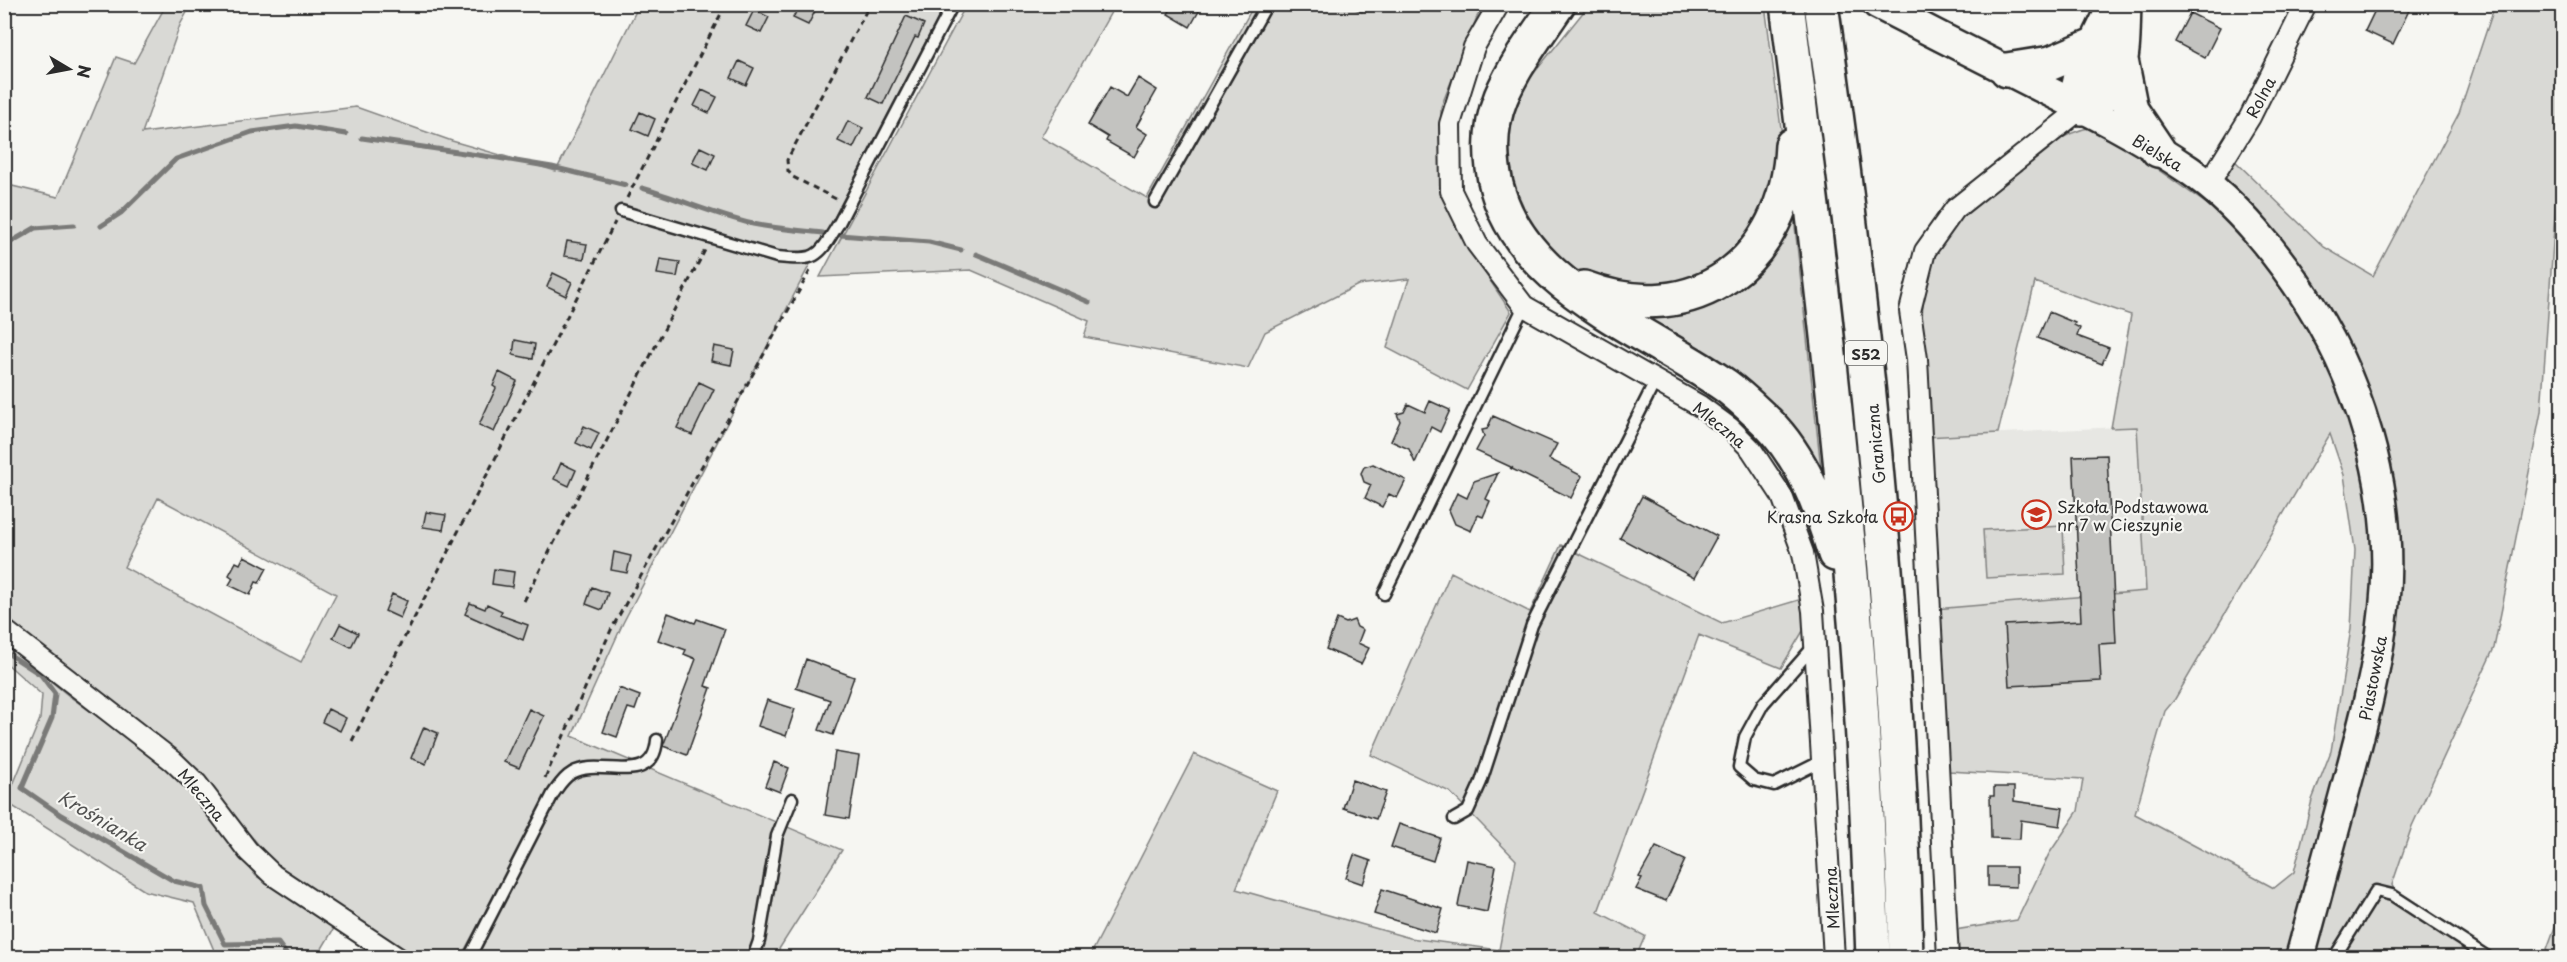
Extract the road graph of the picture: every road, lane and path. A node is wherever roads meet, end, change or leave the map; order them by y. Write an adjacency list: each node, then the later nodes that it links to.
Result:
1 (726, 4): 23 (path)
2 (870, 4): 22 (path)
3 (953, 4): 22 (lane)
4 (1266, 4): 21 (lane)
5 (1499, 4): 27 (street, Mleczna)
6 (1558, 4): 26 (highway)
7 (1787, 4): 16 (highway, S52)
8 (1821, 4): 15 (highway, Graniczna / S52)
9 (1829, 4): 15 (highway)
10 (1877, 4): 17 (main road, Bielska)
11 (2116, 4): 14 (highway)
12 (2124, 4): 14 (highway)
13 (2306, 4): 20 (street, Rolna)
14 (2108, 52): 17 (highway); 18 (highway); 19 (highway)
15 (1828, 54): 46 (highway, Graniczna / S52)
16 (1795, 64): 26 (highway); 32 (highway, S52)
17 (2007, 70): 18 (main road, Bielska)
18 (2082, 108): 19 (main road, Bielska); 47 (street)
19 (2158, 150): 20 (main road, Bielska)
20 (2208, 185): 29 (main road, Bielska)
21 (1155, 202)
22 (848, 205): 25 (lane)
23 (621, 211): 24 (lane); 36 (path)
24 (711, 238): 25 (lane); 31 (path)
25 (820, 254): 38 (path)
26 (1548, 269): 32 (highway)
27 (1524, 306): 28 (street, Mleczna); 30 (lane)
28 (1656, 380): 34 (street, Mleczna); 40 (lane)
29 (2355, 394): 48 (main road, Piastowska)
30 (1384, 594)
31 (524, 601)
32 (1855, 622): 45 (highway, S52)
33 (4, 630): 41 (street, Mleczna)
34 (1815, 644): 37 (street, Mleczna); 37 (lane)
35 (657, 740): 42 (lane)
36 (352, 741)
37 (1822, 761): 44 (street, Mleczna)
38 (544, 781)
39 (792, 799): 43 (lane)
40 (1454, 819)
41 (398, 957)
42 (469, 957)
43 (753, 957)
44 (1834, 957)
45 (1873, 957)
46 (1906, 957)
47 (1948, 957)
48 (2300, 957)
49 (2334, 957): 50 (lane)
50 (2489, 957)

